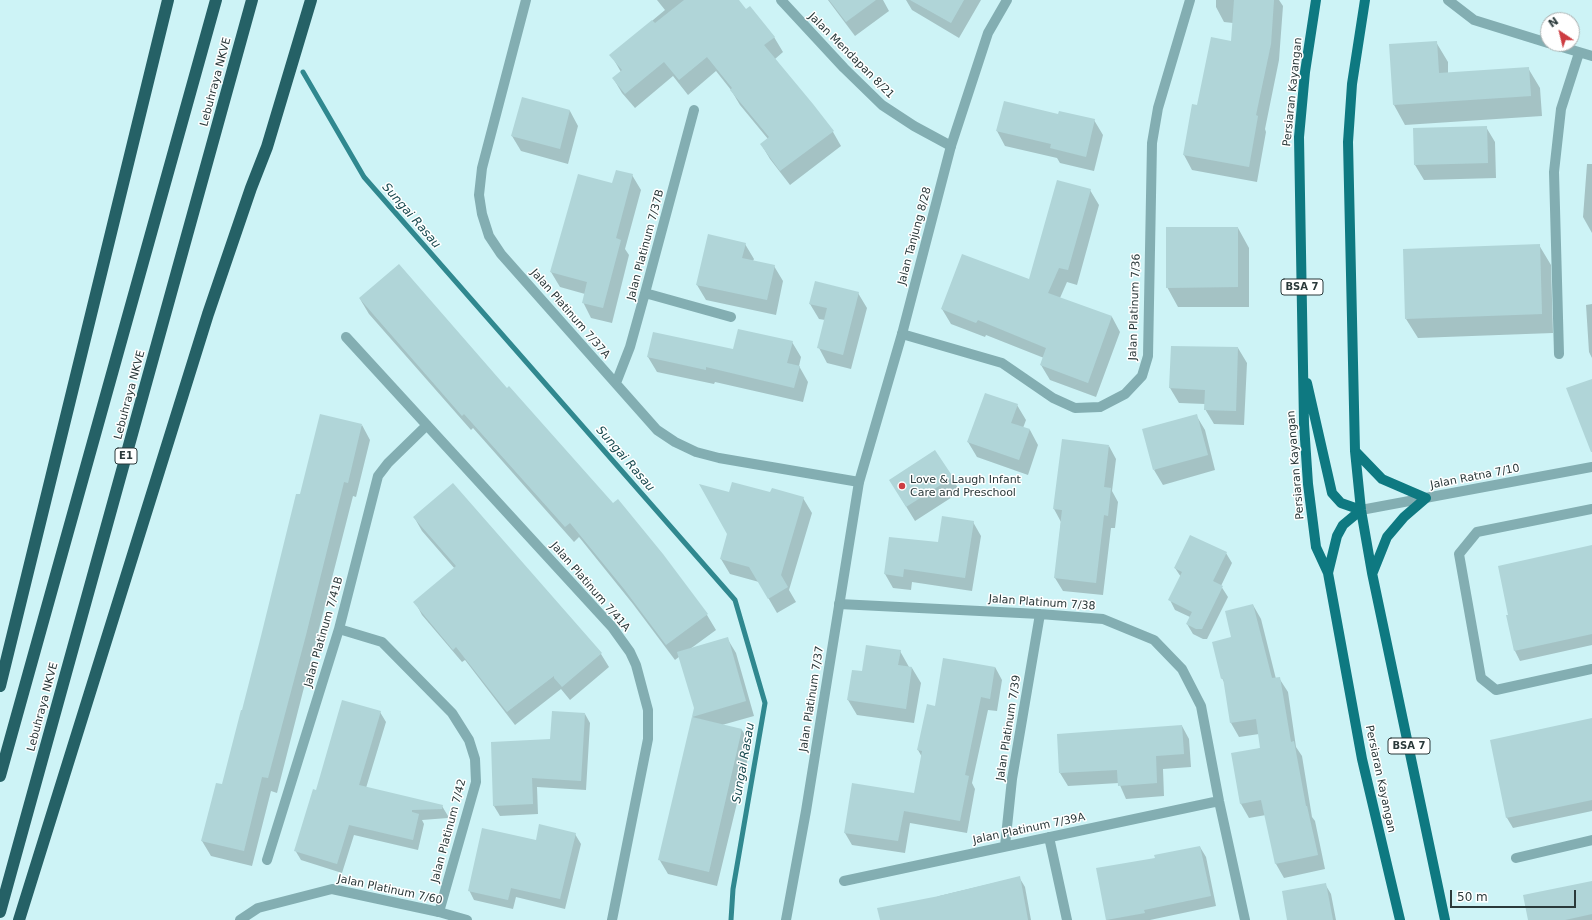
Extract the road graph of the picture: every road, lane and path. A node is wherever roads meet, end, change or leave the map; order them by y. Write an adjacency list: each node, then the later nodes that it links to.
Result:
1 (168, 0): 37 (highway)
2 (216, 0): 38 (highway, Lebuhraya NKVE)
3 (252, 0): 46 (highway, Lebuhraya NKVE / E1)
4 (311, 0): 48 (highway)
5 (526, 0): 23 (street, Jalan Platinum 7/37A)
6 (781, 0): 16 (street, Jalan Mendapan 8/21)
7 (1007, 0): 16 (street, Jalan Tanjung 8/28)
8 (1190, 0): 19 (street, Jalan Platinum 7/36)
9 (1316, 0): 22 (main road, Persiaran Kayangan / BSA 7)
10 (1365, 0): 25 (main road, BSA 7)
11 (1448, 0): 12 (street)
12 (1540, 41)
13 (1579, 52): 14 (street); 21 (street)
14 (1592, 56)
15 (694, 110): 17 (street, Jalan Platinum 7/37B)
16 (951, 146): 19 (street, Jalan Tanjung 8/28)
17 (645, 293): 18 (street); 23 (street, Jalan Platinum 7/37B)
18 (731, 317)
19 (902, 334): 27 (street, Jalan Tanjung 8/28)
20 (346, 337): 24 (street, Jalan Platinum 7/41A)
21 (1559, 354)
22 (1303, 363): 30 (main road); 31 (main road, Persiaran Kayangan / BSA 7)
23 (616, 383): 27 (street, Jalan Platinum 7/37A)
24 (427, 425): 35 (street, Jalan Platinum 7/41B); 51 (street, Jalan Platinum 7/41A)
25 (1355, 451): 28 (main road); 30 (main road, BSA 7)
26 (1592, 467): 28 (street, Jalan Ratna 7/10)
27 (859, 482): 33 (street, Jalan Platinum 7/37)
28 (1426, 498): 30 (street, Jalan Ratna 7/10); 32 (main road)
29 (1592, 509): 36 (street)
30 (1362, 510): 31 (main road); 32 (main road, BSA 7)
31 (1328, 573): 55 (main road, Persiaran Kayangan / BSA 7)
32 (1372, 573): 56 (main road, BSA 7)
33 (839, 604): 34 (street, Jalan Platinum 7/38); 52 (street, Jalan Platinum 7/37)
34 (1040, 614): 39 (street, Jalan Platinum 7/38); 42 (street, Jalan Platinum 7/39)
35 (340, 629): 44 (street, Jalan Platinum 7/41B); 47 (street, Jalan Platinum 7/42)
36 (1592, 669)
37 (0, 686)
38 (0, 776)
39 (1219, 801): 40 (street, Jalan Platinum 7/39A); 54 (street, Jalan Platinum 7/38)
40 (1049, 837): 42 (street, Jalan Platinum 7/39A); 53 (street)
41 (1592, 840): 43 (street)
42 (1005, 846): 45 (street, Jalan Platinum 7/39A)
43 (1516, 858)
44 (267, 860)
45 (844, 881)
46 (0, 912)
47 (439, 912): 49 (street, Jalan Platinum 7/60); 50 (street, Jalan Platinum 7/60)
48 (19, 920)
49 (240, 920)
50 (467, 920)
51 (612, 920)
52 (786, 920)
53 (1067, 920)
54 (1245, 920)
55 (1400, 920)
56 (1445, 920)

